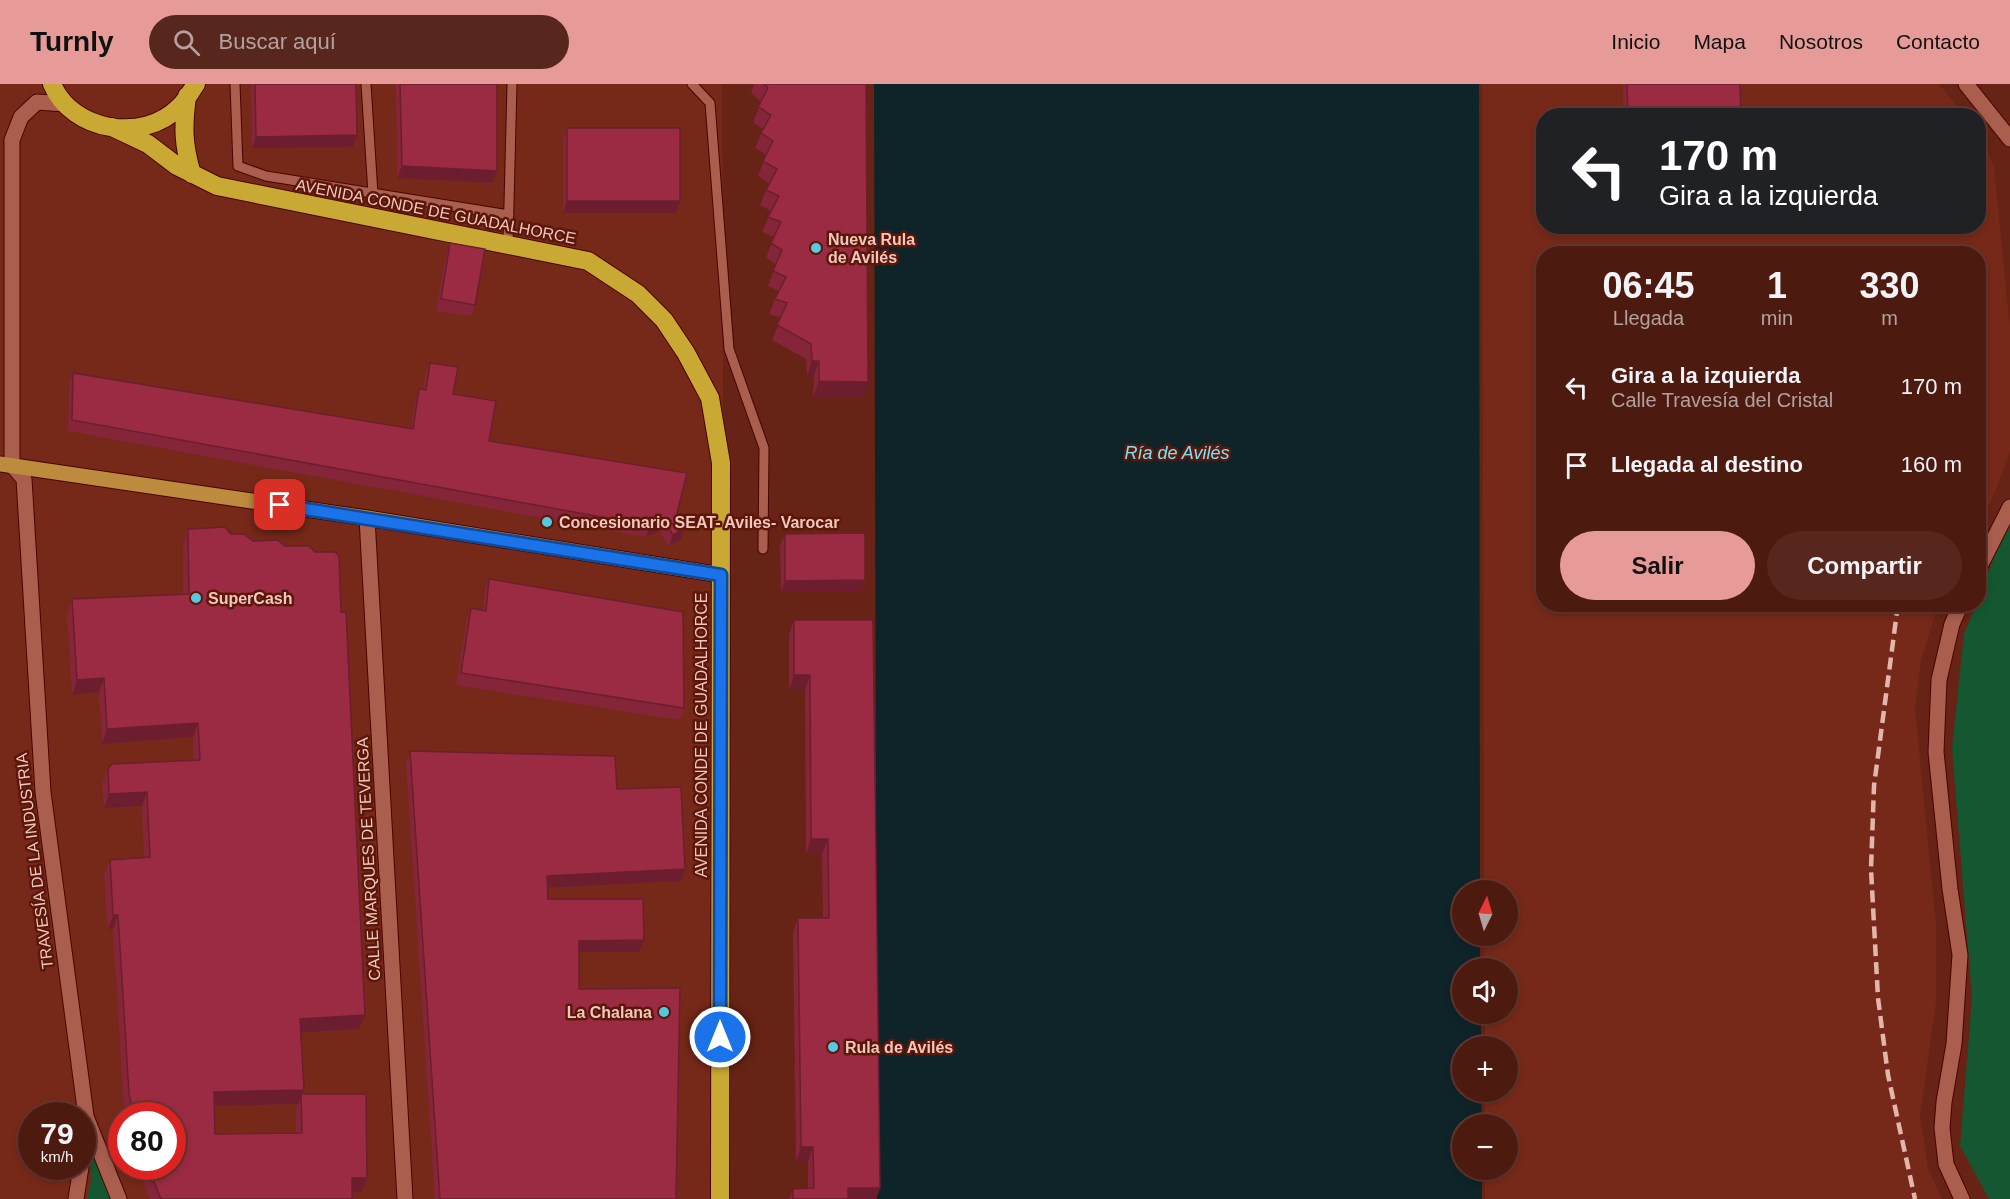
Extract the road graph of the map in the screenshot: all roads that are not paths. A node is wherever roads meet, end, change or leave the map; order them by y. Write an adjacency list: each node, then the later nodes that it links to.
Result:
1 (52, 84): 8 (highway)
2 (235, 84): 14 (lane, AVENIDA CONDE DE GUADALHORCE)
3 (366, 84): 14 (lane)
4 (512, 84): 15 (lane)
5 (692, 84): 20 (lane)
6 (1966, 84): 9 (street)
7 (191, 90): 11 (highway); 13 (highway)
8 (65, 104): 11 (highway); 17 (street, TRAVESÍA DE LA INDUSTRIA)
9 (1985, 108)
10 (1986, 109): 12 (street)
11 (112, 127): 13 (highway, AVENIDA CONDE DE GUADALHORCE)
12 (2010, 139)
13 (192, 174): 16 (highway, AVENIDA CONDE DE GUADALHORCE)
14 (373, 194): 15 (lane, AVENIDA CONDE DE GUADALHORCE)
15 (509, 215): 16 (lane)
16 (508, 243): 22 (highway, AVENIDA CONDE DE GUADALHORCE)
17 (6, 465): 19 (main road); 24 (street, TRAVESÍA DE LA INDUSTRIA)
18 (2010, 507): 21 (street)
19 (367, 518): 22 (main road); 29 (street, CALLE MARQUES DE TEVERGA)
20 (763, 549)
21 (1986, 554)
22 (721, 575): 30 (highway, AVENIDA CONDE DE GUADALHORCE)
23 (1957, 612): 31 (street)
24 (84, 1102)
25 (96, 1141): 28 (street, TRAVESÍA DE LA INDUSTRIA)
26 (79, 1180): 27 (street)
27 (76, 1199)
28 (119, 1199)
29 (405, 1199)
30 (720, 1199)
31 (1962, 1199)

